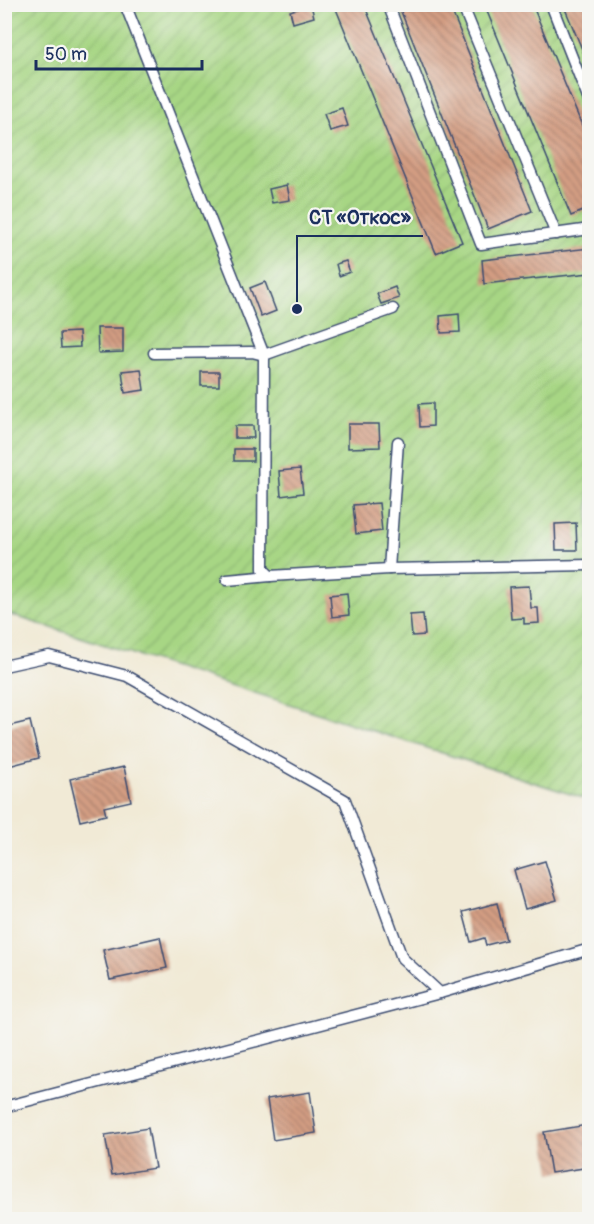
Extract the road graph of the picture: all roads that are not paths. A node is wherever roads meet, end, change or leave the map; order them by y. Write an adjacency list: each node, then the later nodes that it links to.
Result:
1 (125, 4): 10 (lane)
2 (388, 4): 7 (lane)
3 (462, 4): 7 (lane)
4 (551, 4): 5 (lane)
5 (590, 103)
6 (590, 229): 7 (lane)
7 (556, 234)
8 (393, 309): 10 (lane)
9 (154, 353): 10 (lane)
10 (264, 355): 14 (lane)
11 (398, 442): 13 (lane)
12 (590, 565): 13 (lane)
13 (389, 569): 14 (lane)
14 (270, 576): 15 (lane)
15 (227, 580)
16 (4, 666): 18 (lane)
17 (590, 949): 18 (lane)
18 (440, 993): 19 (lane)
19 (4, 1107)

